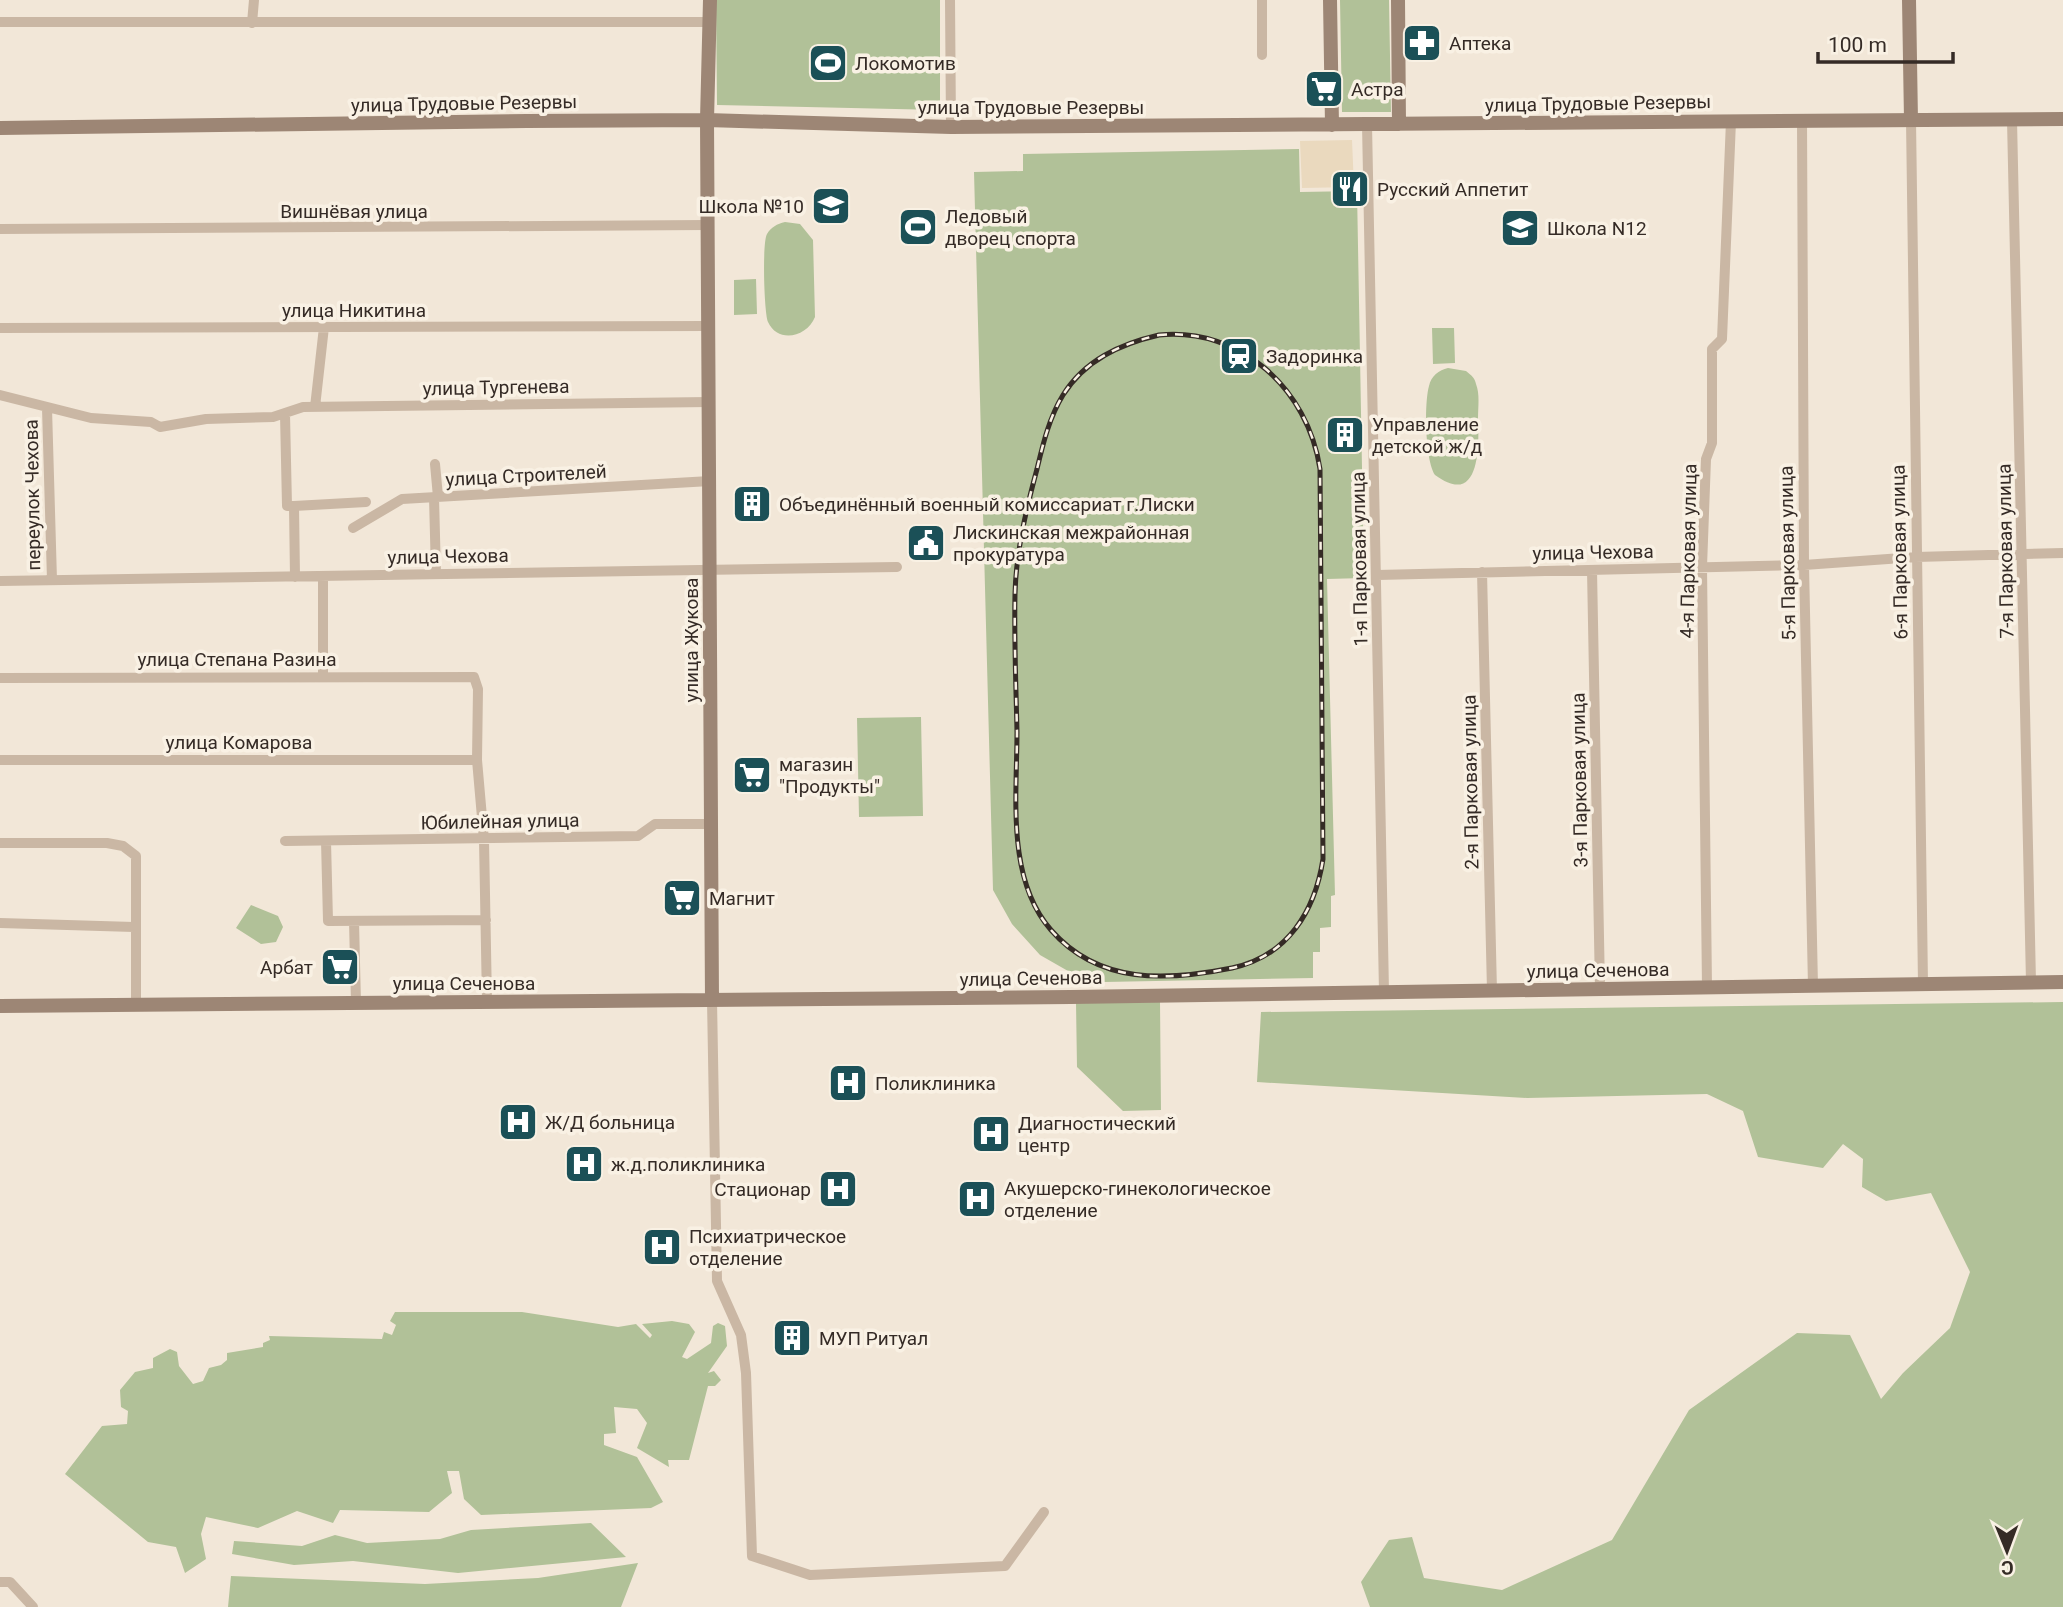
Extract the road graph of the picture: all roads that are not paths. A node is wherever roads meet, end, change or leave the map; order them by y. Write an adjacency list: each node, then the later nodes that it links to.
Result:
1 (254, 0): 10 (street)
2 (710, 0): 9 (main road, улица Жукова)
3 (950, 0): 21 (street)
4 (1262, 0): 11 (street)
5 (1330, 0): 20 (main road)
6 (1398, 0): 19 (main road)
7 (1909, 0): 15 (main road)
8 (0, 22): 10 (street)
9 (710, 22): 10 (street); 13 (main road, улица Жукова)
10 (252, 23)
11 (1262, 55)
12 (2063, 119): 16 (main road, улица Трудовые Резервы)
13 (706, 120): 21 (main road, улица Трудовые Резервы); 22 (main road, улица Трудовые Резервы); 23 (main road, улица Жукова)
14 (1802, 120): 15 (main road, улица Трудовые Резервы); 17 (main road, улица Трудовые Резервы); 42 (street, 5-я Парковая улица)
15 (1911, 120): 16 (main road, улица Трудовые Резервы); 41 (street, 6-я Парковая улица)
16 (2012, 120): 39 (street, 7-я Парковая улица)
17 (1731, 121): 19 (main road, улица Трудовые Резервы); 44 (street, 4-я Парковая улица)
18 (1367, 124): 19 (main road, улица Трудовые Резервы); 20 (main road, улица Трудовые Резервы); 49 (street, 1-я Парковая улица)
19 (1399, 124)
20 (1332, 125): 21 (main road, улица Трудовые Резервы)
21 (951, 127)
22 (0, 128)
23 (707, 225): 24 (street, Вишнёвая улица); 25 (main road, улица Жукова)
24 (0, 229)
25 (708, 326): 26 (street, улица Никитина); 29 (main road, улица Жукова)
26 (324, 327): 27 (street, улица Никитина); 30 (street)
27 (0, 328)
28 (0, 396): 31 (street, переулок Чехова)
29 (709, 402): 30 (street, улица Тургенева); 34 (main road, улица Жукова)
30 (315, 407): 32 (street, улица Тургенева)
31 (47, 408): 32 (street, переулок Чехова); 52 (street, переулок Чехова)
32 (285, 414): 37 (street)
33 (435, 464): 35 (street)
34 (710, 481): 35 (street, улица Строителей); 45 (main road, улица Жукова)
35 (436, 497): 38 (street, улица Строителей); 48 (street)
36 (366, 502): 37 (street)
37 (294, 506): 51 (street)
38 (353, 528)
39 (2022, 554): 40 (street, улица Чехова); 41 (street, улица Чехова); 67 (street, 7-я Парковая улица)
40 (2063, 554)
41 (1916, 557): 42 (street, улица Чехова); 69 (street, 6-я Парковая улица)
42 (1804, 565): 44 (street, улица Чехова); 70 (street, 5-я Парковая улица)
43 (897, 567): 45 (street, улица Чехова)
44 (1702, 567): 46 (street, улица Чехова); 71 (street, 4-я Парковая улица)
45 (710, 569): 48 (street, улица Чехова); 58 (main road, улица Жукова)
46 (1592, 570): 47 (street, улица Чехова); 72 (street, 3-я Парковая улица)
47 (1482, 572): 49 (street, улица Чехова); 73 (street, 2-я Парковая улица)
48 (436, 574): 50 (street, улица Чехова)
49 (1377, 575): 74 (street, 1-я Парковая улица)
50 (323, 576): 51 (street, улица Чехова); 54 (street)
51 (295, 577): 52 (street, улица Чехова)
52 (52, 580): 53 (street, улица Чехова)
53 (0, 581)
54 (323, 676): 55 (street, улица Степана Разина); 57 (street, улица Степана Разина)
55 (0, 677)
56 (0, 760): 57 (street, улица Комарова)
57 (477, 760): 59 (street)
58 (711, 824): 59 (street, Юбилейная улица); 75 (main road, улица Жукова)
59 (484, 840): 61 (street, Юбилейная улица); 63 (street)
60 (285, 841): 61 (street, Юбилейная улица)
61 (326, 841): 64 (street)
62 (0, 843): 66 (street)
63 (486, 920): 64 (street); 76 (street)
64 (354, 921): 77 (street)
65 (0, 923): 66 (street)
66 (134, 927): 78 (street)
67 (2031, 982): 68 (main road, улица Сеченова); 69 (main road, улица Сеченова)
68 (2063, 982)
69 (1923, 984): 70 (main road, улица Сеченова)
70 (1813, 986): 71 (main road, улица Сеченова)
71 (1707, 987): 72 (main road, улица Сеченова)
72 (1600, 989): 73 (main road, улица Сеченова)
73 (1492, 991): 74 (main road, улица Сеченова)
74 (1384, 992): 75 (main road, улица Сеченова)
75 (712, 1000): 76 (main road, улица Сеченова); 80 (street, улица Жукова)
76 (487, 1002): 77 (main road, улица Сеченова)
77 (356, 1003): 78 (main road, улица Сеченова)
78 (136, 1005): 79 (main road, улица Сеченова)
79 (0, 1006)
80 (1044, 1512)
81 (0, 1582): 82 (street)
82 (33, 1607)

